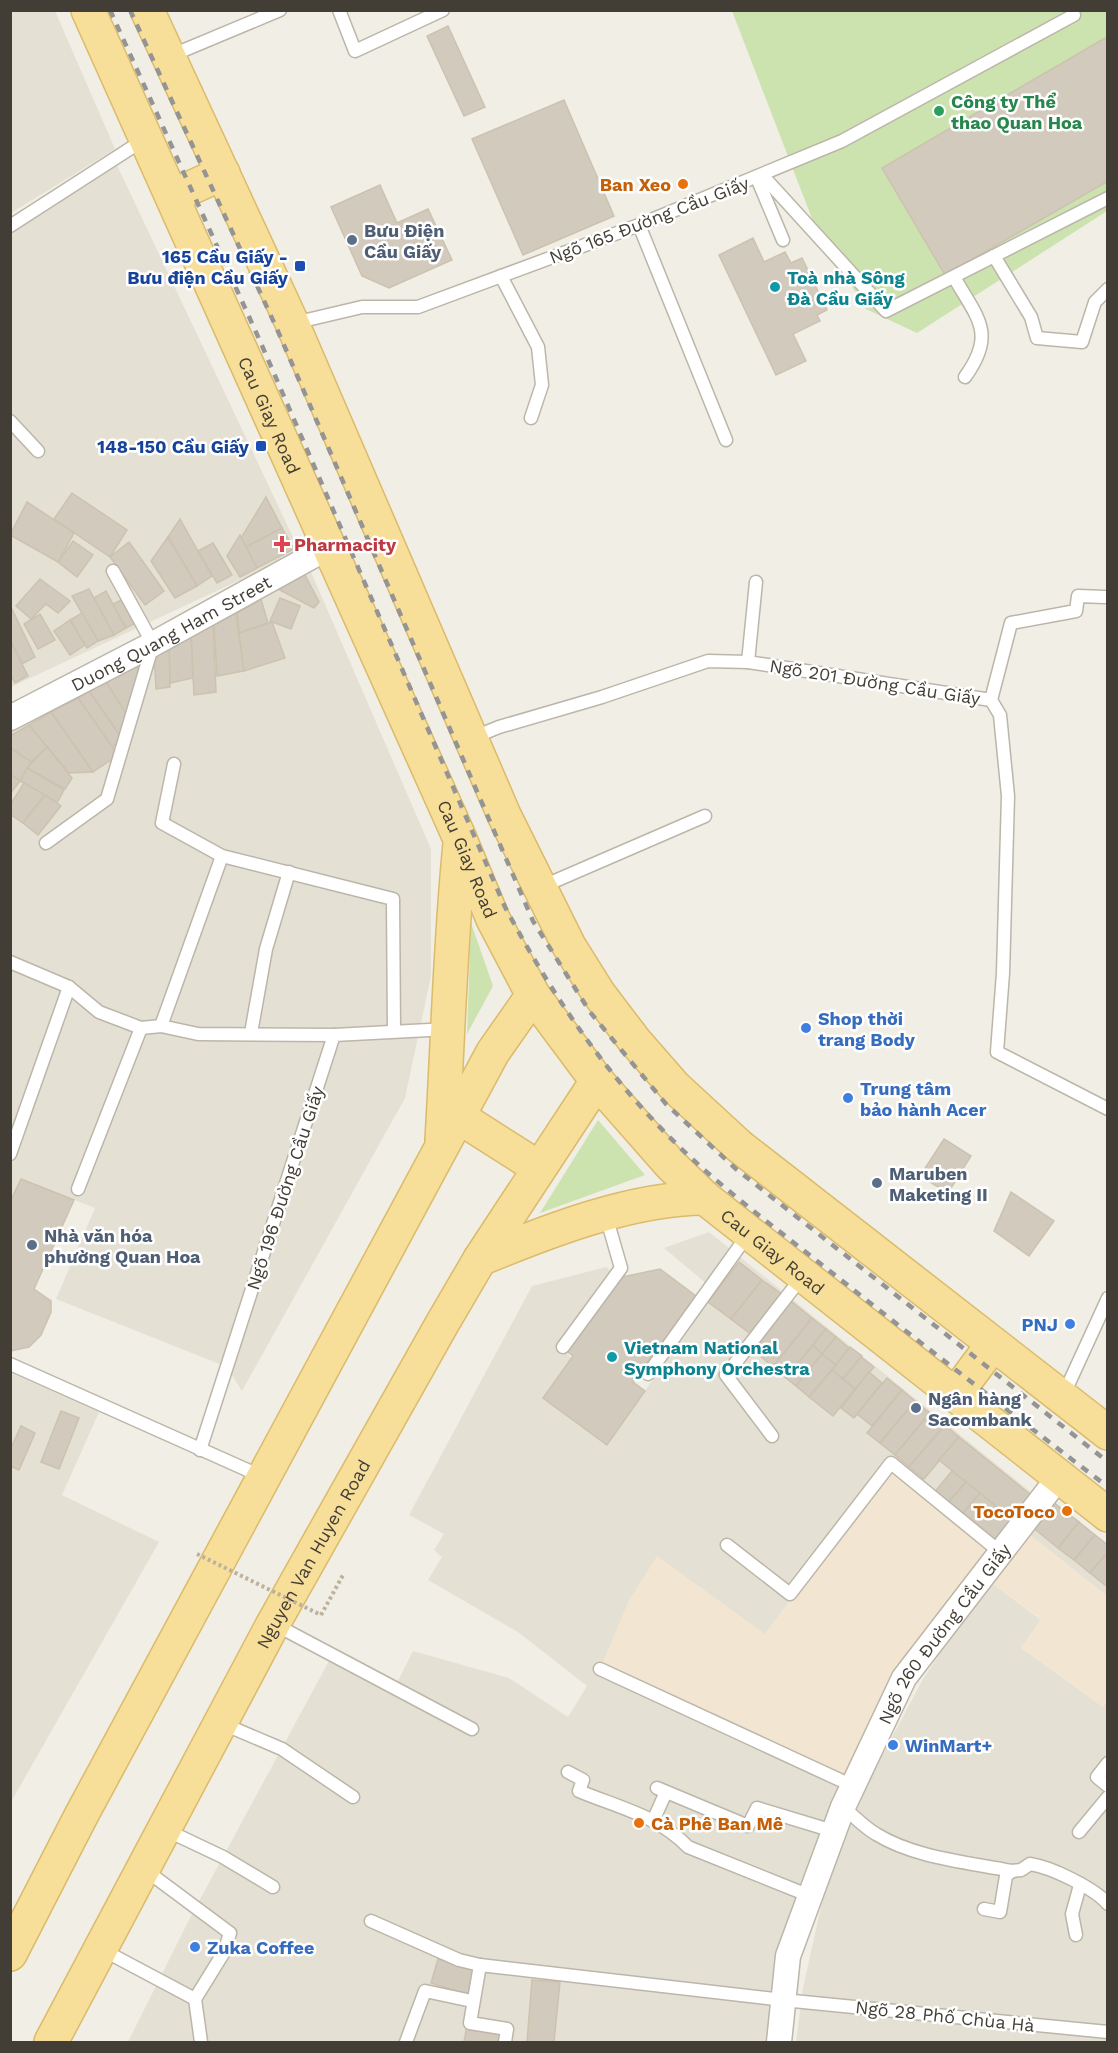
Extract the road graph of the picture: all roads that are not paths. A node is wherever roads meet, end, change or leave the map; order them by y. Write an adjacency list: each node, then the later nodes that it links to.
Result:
1 (88, 10): 8 (main road, Cau Giay Road)
2 (147, 10): 7 (main road)
3 (280, 10): 7 (lane)
4 (339, 10): 5 (lane)
5 (442, 10)
6 (1074, 15): 10 (lane)
7 (168, 56): 9 (main road)
8 (146, 139): 11 (main road, Cau Giay Road); 14 (lane)
9 (223, 173): 11 (main road); 20 (main road)
10 (760, 177): 13 (lane, Ngõ 165 Đường Cầu Giấy); 15 (lane); 18 (lane, Ngõ 165 Đường Cầu Giấy)
11 (173, 196): 26 (main road, Cau Giay Road)
12 (1107, 198): 16 (lane, Ngõ 165 Đường Cầu Giấy)
13 (639, 225): 17 (lane, Ngõ 165 Đường Cầu Giấy); 24 (lane)
14 (10, 226)
15 (783, 240)
16 (994, 256): 18 (lane, Ngõ 165 Đường Cầu Giấy); 19 (lane)
17 (501, 276): 20 (lane, Ngõ 165 Đường Cầu Giấy); 22 (lane)
18 (954, 277): 21 (lane)
19 (1107, 289)
20 (292, 323): 34 (main road)
21 (965, 377)
22 (531, 418)
23 (10, 421): 25 (lane)
24 (726, 440)
25 (38, 451)
26 (329, 548): 30 (street, Duong Quang Ham Street); 37 (main road, Cau Giay Road)
27 (113, 571): 30 (lane)
28 (756, 582): 31 (lane)
29 (1105, 597): 32 (lane)
30 (153, 644): 33 (street, Duong Quang Ham Street); 38 (lane)
31 (748, 662): 32 (lane, Ngõ 201 Đường Cầu Giấy); 34 (lane, Ngõ 201 Đường Cầu Giấy)
32 (991, 700): 52 (lane, Ngõ 201 Đường Cầu Giấy)
33 (10, 718)
34 (471, 739): 41 (main road)
35 (174, 764): 39 (lane)
36 (705, 816): 41 (lane)
37 (460, 840): 44 (main road, Cau Giay Road); 47 (main road)
38 (46, 843)
39 (222, 856): 40 (lane); 45 (lane)
40 (289, 872): 48 (lane); 49 (lane)
41 (540, 888): 64 (main road)
42 (10, 962): 43 (lane)
43 (69, 987): 46 (lane); 55 (lane)
44 (533, 995): 51 (main road, Cau Giay Road); 53 (main road)
45 (160, 1026): 46 (lane); 49 (lane)
46 (141, 1028): 57 (lane)
47 (449, 1029): 48 (lane); 54 (main road)
48 (394, 1031): 50 (lane)
49 (251, 1033): 50 (lane)
50 (334, 1035): 72 (lane, Ngõ 196 Đường Cầu Giấy)
51 (597, 1081): 56 (main road, Nguyen Van Huyen Road); 58 (main road, Cau Giay Road)
52 (1107, 1109)
53 (459, 1117): 54 (main road); 56 (main road)
54 (441, 1151): 74 (main road)
55 (10, 1154)
56 (539, 1168): 61 (main road, Nguyen Van Huyen Road)
57 (78, 1189)
58 (705, 1198): 59 (main road); 60 (main road, Cau Giay Road)
59 (605, 1216): 61 (main road); 65 (lane)
60 (750, 1232): 62 (main road, Cau Giay Road); 67 (lane)
61 (480, 1259): 78 (main road, Nguyen Van Huyen Road)
62 (802, 1276): 68 (main road, Cau Giay Road); 71 (lane)
63 (1107, 1298): 69 (lane)
64 (993, 1344): 68 (main road); 69 (main road)
65 (563, 1347)
66 (10, 1364): 72 (lane)
67 (648, 1374)
68 (955, 1395): 73 (main road, Cau Giay Road)
69 (1062, 1397): 70 (main road)
70 (1107, 1432)
71 (772, 1436)
72 (200, 1450): 74 (lane)
73 (1059, 1477): 75 (main road, Cau Giay Road); 77 (street, Ngõ 260 Đường Cầu Giấy)
74 (264, 1478): 102 (main road)
75 (1107, 1515)
76 (727, 1545): 77 (lane)
77 (1000, 1552): 85 (street, Ngõ 260 Đường Cầu Giấy)
78 (273, 1624): 80 (main road, Nguyen Van Huyen Road); 81 (lane)
79 (600, 1669): 85 (lane)
80 (220, 1723): 86 (lane); 89 (main road, Nguyen Van Huyen Road)
81 (471, 1729)
82 (1107, 1763): 84 (lane)
83 (568, 1772): 88 (lane)
84 (1107, 1786)
85 (848, 1796): 90 (street, Ngõ 260 Đường Cầu Giấy); 93 (lane)
86 (353, 1797)
87 (1107, 1797): 91 (lane)
88 (653, 1821): 90 (lane); 96 (lane)
89 (163, 1828): 92 (main road, Nguyen Van Huyen Road); 95 (lane)
90 (833, 1831): 96 (street, Ngõ 260 Đường Cầu Giấy)
91 (1079, 1832)
92 (142, 1868): 101 (main road, Nguyen Van Huyen Road); 104 (lane)
93 (1012, 1870): 94 (lane); 98 (lane)
94 (1080, 1885): 97 (lane); 100 (lane)
95 (273, 1887)
96 (810, 1896): 105 (street, Ngõ 260 Đường Cầu Giấy)
97 (1107, 1904)
98 (984, 1909)
99 (371, 1921): 103 (lane, Ngõ 28 Phố Chùa Hà)
100 (1076, 1935)
101 (100, 1949): 104 (lane); 108 (main road, Nguyen Van Huyen Road)
102 (10, 1954)
103 (480, 1965): 105 (lane, Ngõ 28 Phố Chùa Hà); 106 (lane)
104 (195, 1999): 109 (lane)
105 (783, 2000): 107 (lane, Ngõ 28 Phố Chùa Hà); 112 (street, Ngõ 260 Đường Cầu Giấy)
106 (472, 2001): 110 (lane); 111 (lane)
107 (1107, 2032)
108 (51, 2043)
109 (201, 2043)
110 (406, 2043)
111 (505, 2043)
112 (779, 2043)

